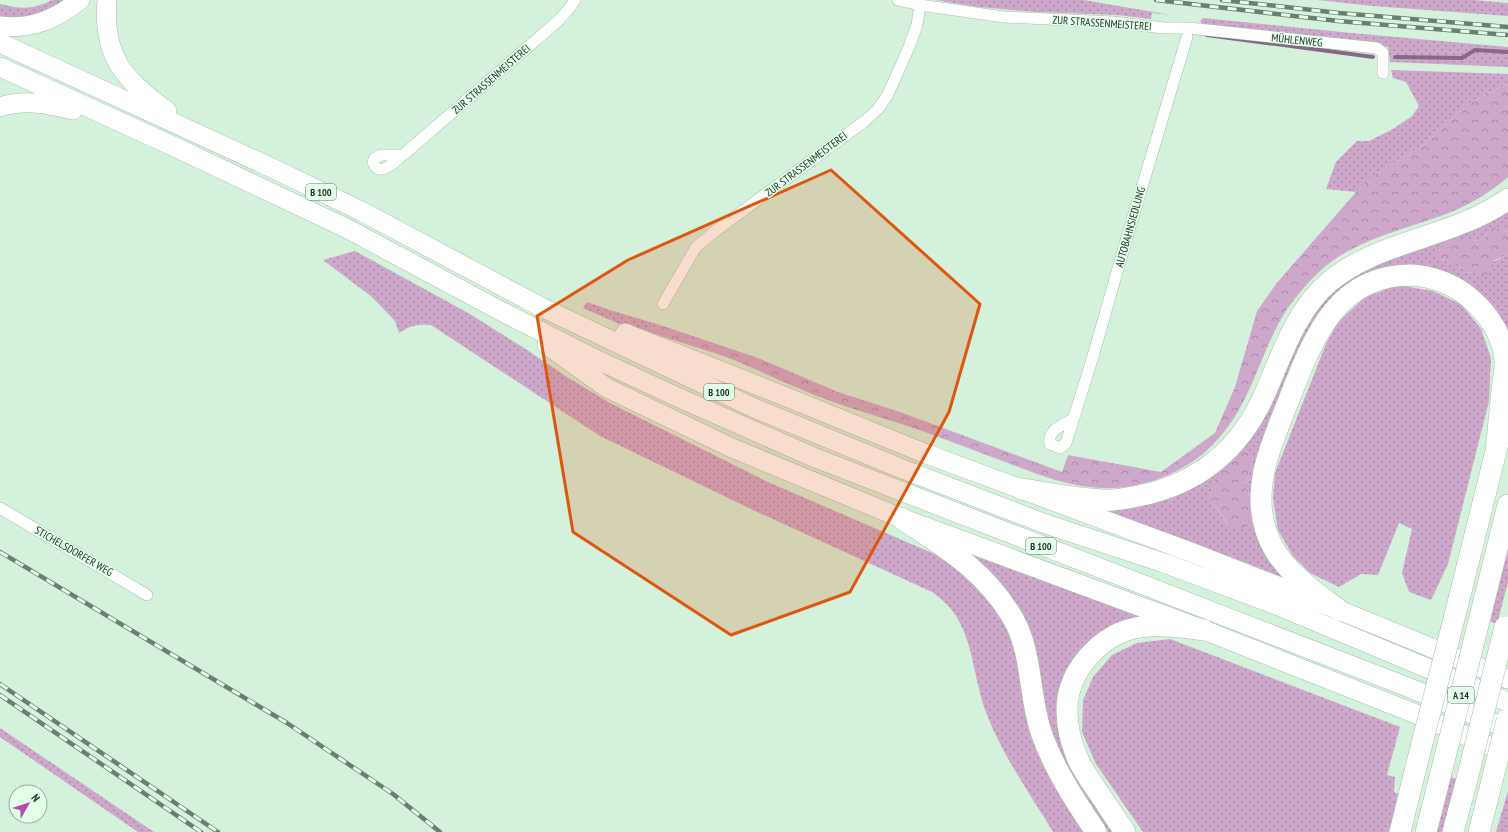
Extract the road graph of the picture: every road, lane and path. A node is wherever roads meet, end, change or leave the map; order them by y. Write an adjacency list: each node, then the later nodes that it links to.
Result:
1 (80, 0): 6 (highway)
2 (107, 0): 13 (highway)
3 (575, 0): 14 (street, ZUR STRASSENMEISTEREI)
4 (898, 0): 5 (street, ZUR STRASSENMEISTEREI)
5 (920, 5): 7 (street, ZUR STRASSENMEISTEREI); 16 (street, ZUR STRASSENMEISTEREI)
6 (0, 26)
7 (1188, 32): 10 (street, MÜHLENWEG); 20 (street, AUTOBAHNSIEDLUNG)
8 (0, 43): 13 (highway, B 100)
9 (0, 67): 12 (highway, B 100)
10 (1383, 73)
11 (0, 107): 12 (highway)
12 (121, 123): 18 (highway, B 100)
13 (200, 135): 17 (highway, B 100)
14 (403, 155)
15 (1508, 199): 22 (highway)
16 (663, 304)
17 (541, 307): 22 (highway); 31 (highway, B 100)
18 (495, 308): 25 (highway); 33 (highway, B 100)
19 (1508, 403): 21 (highway)
20 (1073, 418)
21 (1496, 453): 27 (highway); 37 (highway, bridge)
22 (1021, 489): 27 (highway)
23 (1508, 505): 38 (highway, A 14, bridge)
24 (0, 508): 26 (street, STICHELSDORFER WEG)
25 (901, 518): 29 (highway); 35 (highway)
26 (147, 595)
27 (1340, 610): 30 (highway)
28 (1506, 621): 39 (highway, A 14, bridge)
29 (1204, 630): 34 (highway); 36 (highway)
30 (1508, 679)
31 (1508, 702)
32 (1508, 717): 40 (highway, bridge)
33 (1508, 729)
34 (1508, 754)
35 (1096, 832)
36 (1125, 832)
37 (1400, 832)
38 (1426, 832)
39 (1453, 832)
40 (1479, 832)

